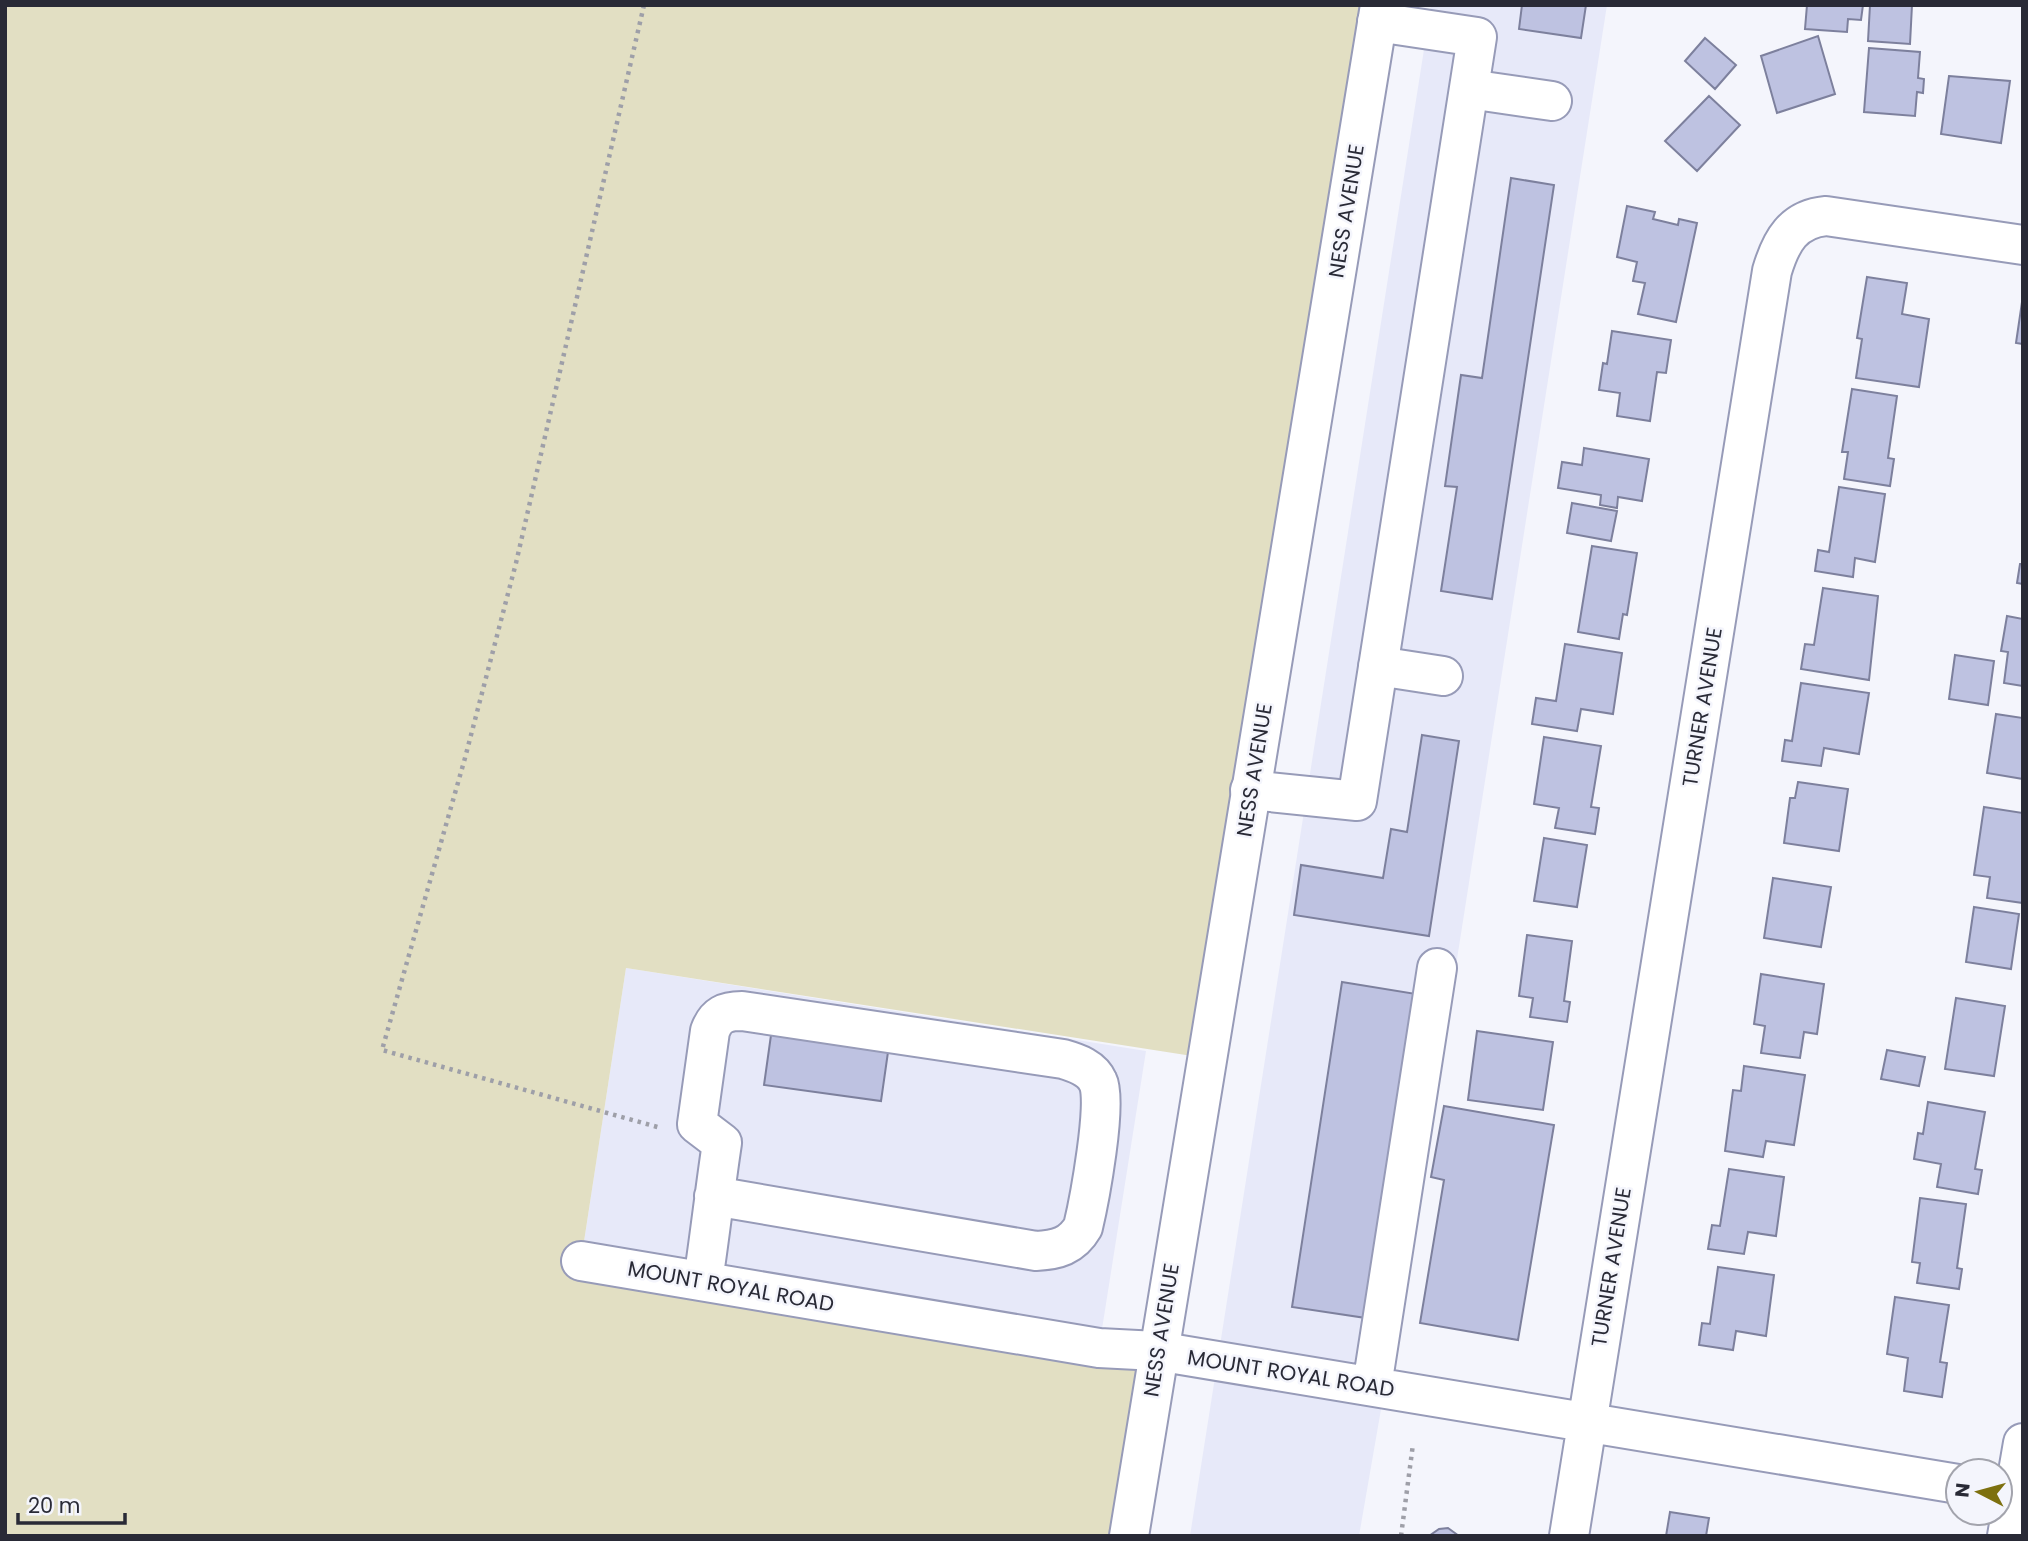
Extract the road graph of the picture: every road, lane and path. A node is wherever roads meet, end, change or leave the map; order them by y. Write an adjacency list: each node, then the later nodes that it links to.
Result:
1 (645, 5): 10 (path)
2 (1378, 14): 3 (street); 8 (street, NESS AVENUE)
3 (1469, 89): 4 (street); 6 (street)
4 (1552, 101)
5 (2023, 245): 16 (street, TURNER AVENUE)
6 (1378, 666): 7 (street); 8 (street)
7 (1443, 676)
8 (1250, 790): 14 (street, NESS AVENUE)
9 (1437, 968): 15 (street)
10 (709, 1134): 11 (street); 11 (street)
11 (714, 1196): 13 (street)
12 (581, 1261): 13 (street, MOUNT ROYAL ROAD)
13 (703, 1281): 14 (street, MOUNT ROYAL ROAD)
14 (1157, 1351): 15 (street, MOUNT ROYAL ROAD); 21 (street, NESS AVENUE)
15 (1372, 1386): 16 (street, MOUNT ROYAL ROAD)
16 (1586, 1423): 19 (street, MOUNT ROYAL ROAD); 23 (street, TURNER AVENUE)
17 (2023, 1443): 20 (street)
18 (1413, 1444): 22 (path)
19 (1944, 1482)
20 (2014, 1484)
21 (1129, 1536)
22 (1401, 1536)
23 (1569, 1536)

